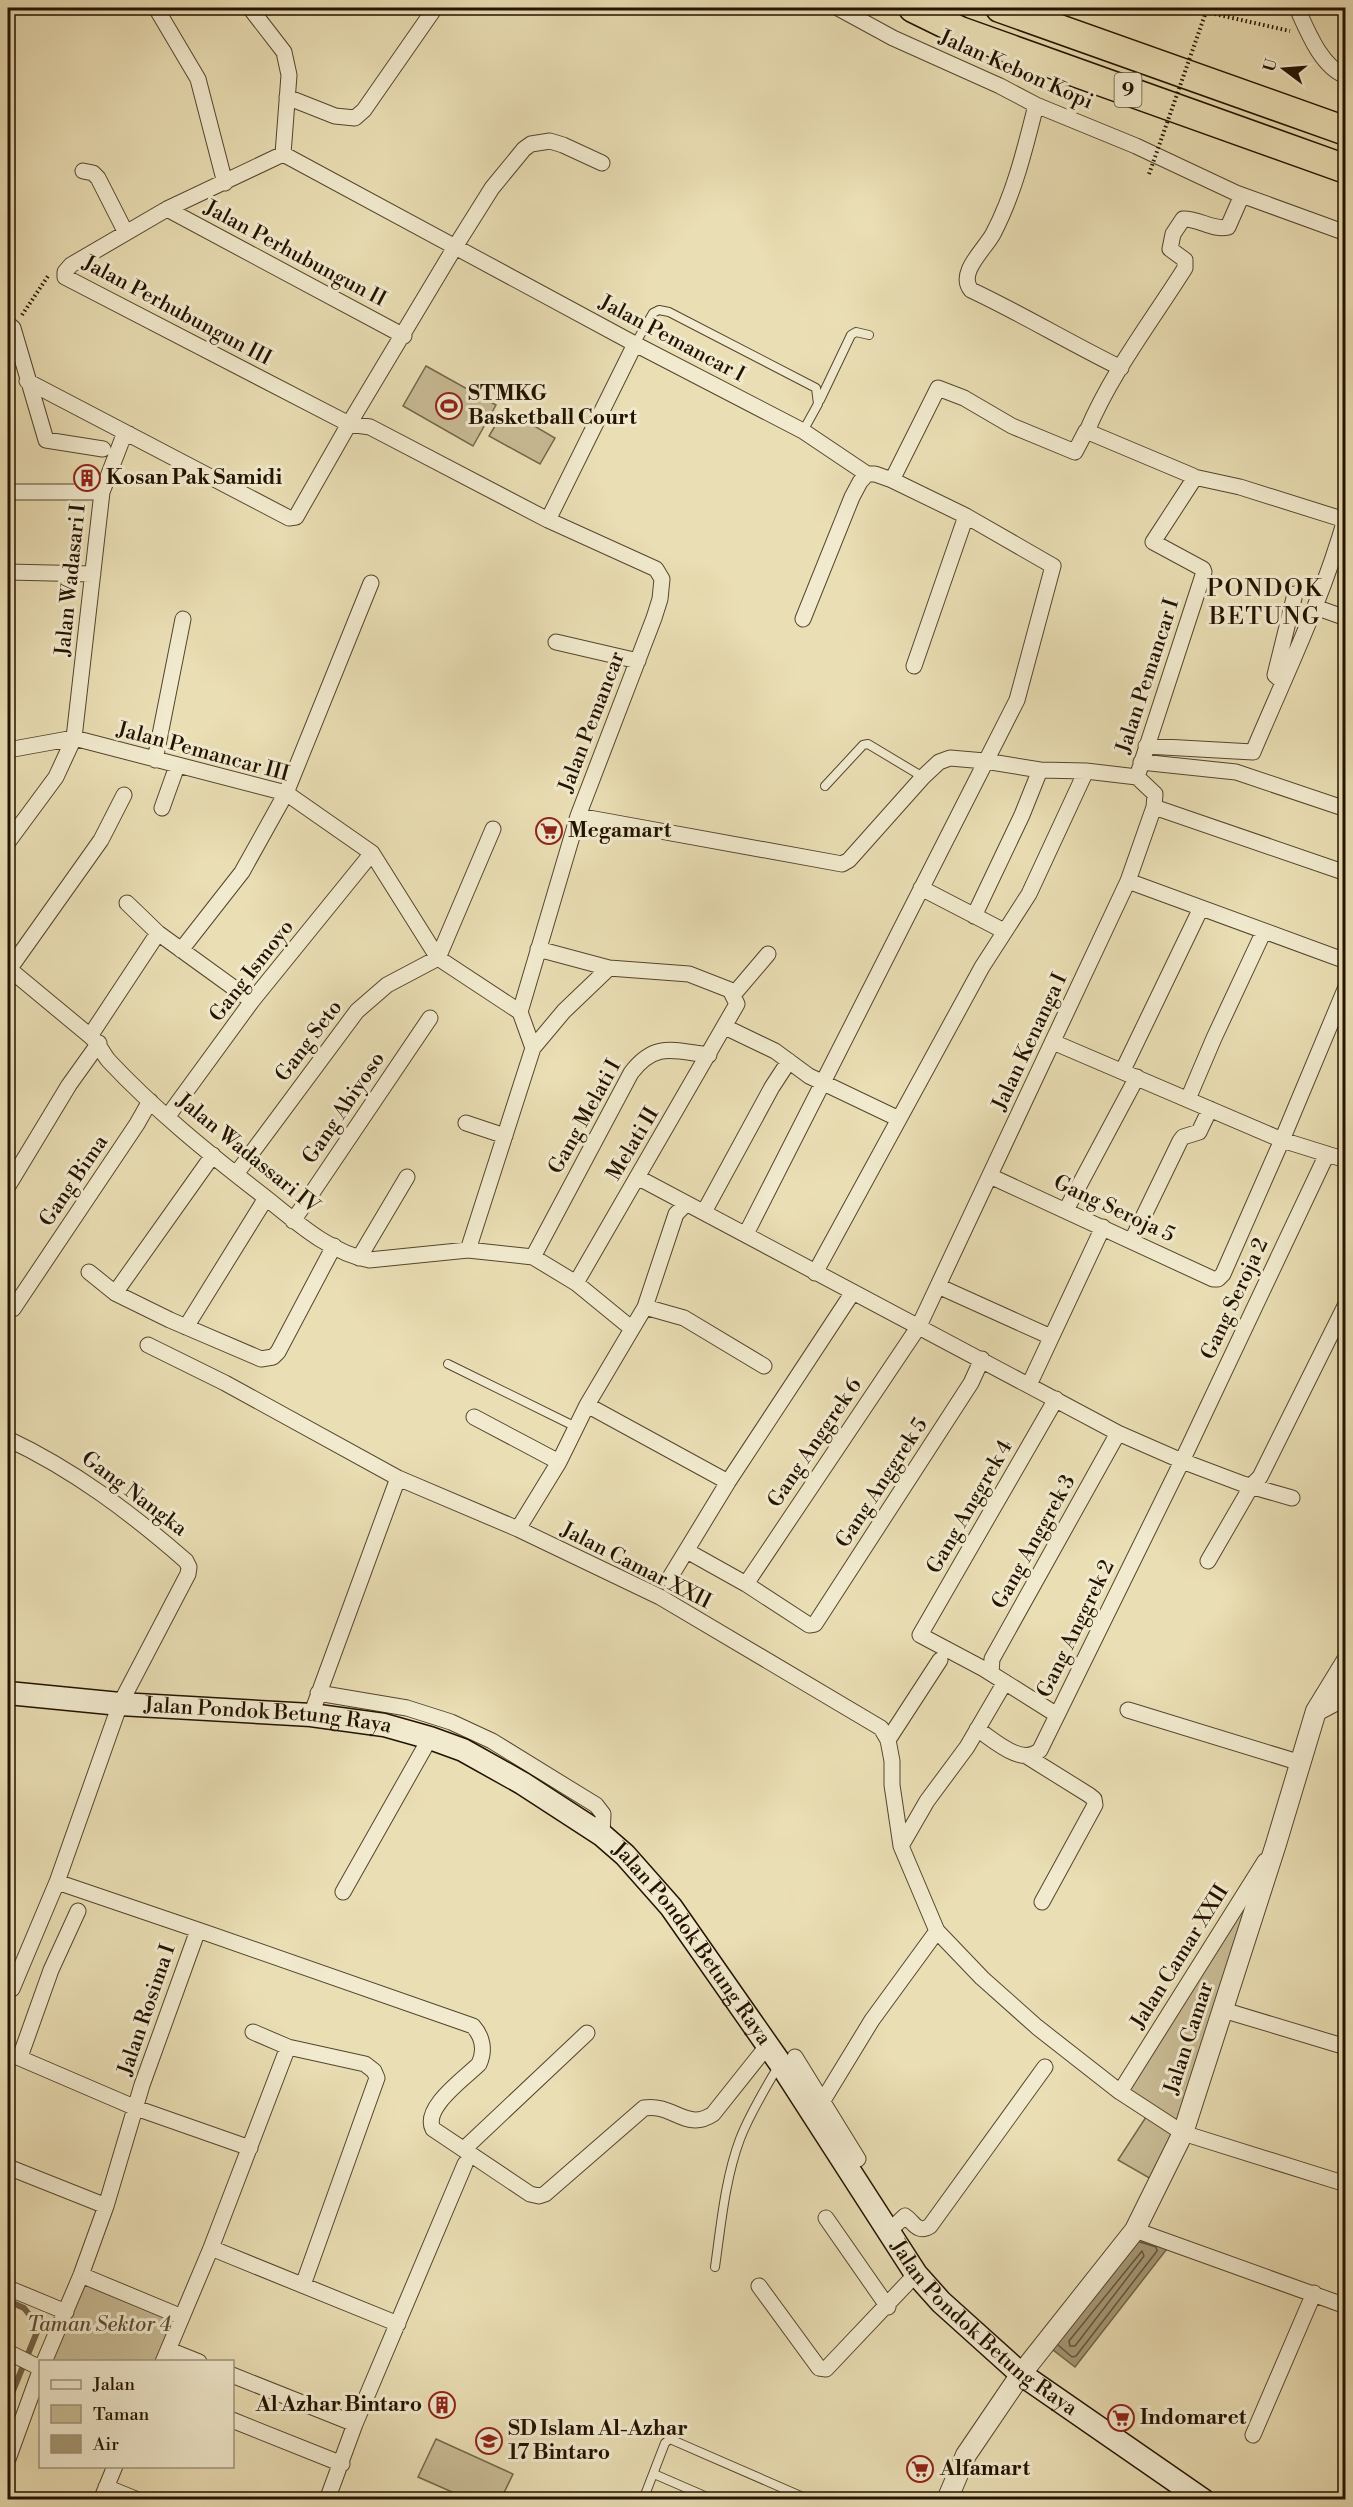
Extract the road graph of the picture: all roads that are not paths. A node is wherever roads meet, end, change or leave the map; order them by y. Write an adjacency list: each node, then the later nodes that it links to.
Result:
1 (156, 8): 16 (street)
2 (250, 8): 9 (street)
3 (435, 8): 9 (street)
4 (837, 8): 10 (street, Jalan Kebon Kopi)
5 (912, 8): 14 (highway, 9)
6 (1000, 8): 11 (highway, 9)
7 (1297, 8): 8 (street)
8 (1346, 76)
9 (287, 97): 12 (street)
10 (1036, 105): 17 (street, Jalan Kebon Kopi); 26 (street)
11 (1346, 131)
12 (283, 154): 16 (street, Jalan Perhubungun III); 21 (street, Jalan Pemancar I)
13 (602, 163): 21 (street)
14 (1346, 169)
15 (83, 171): 19 (street)
16 (225, 183): 18 (street, Jalan Perhubungun III)
17 (1242, 195): 20 (street, Jalan Kebon Kopi); 26 (street)
18 (168, 209): 19 (street, Jalan Perhubungun III); 24 (street, Jalan Perhubungun II)
19 (126, 233): 29 (street, Jalan Perhubungun III)
20 (1346, 233)
21 (455, 247): 24 (street); 25 (street, Jalan Pemancar I)
22 (10, 326): 27 (street)
23 (869, 335): 28 (lane)
24 (404, 336): 29 (street)
25 (635, 344): 28 (lane); 30 (street, Jalan Pemancar I); 41 (street)
26 (1121, 368): 31 (street)
27 (27, 381): 32 (street); 33 (street)
28 (818, 404): 30 (lane)
29 (349, 424): 32 (street); 41 (street, Jalan Pemancar)
30 (803, 431): 34 (street, Jalan Pemancar I)
31 (1087, 431): 35 (street); 36 (street)
32 (129, 434): 38 (street, Jalan Wadasari I)
33 (102, 449)
34 (871, 474): 36 (street, Jalan Pemancar I); 49 (street)
35 (1194, 478): 40 (street); 55 (street, Jalan Pemancar I)
36 (892, 480): 39 (street, Jalan Pemancar I)
37 (8, 492): 38 (street)
38 (102, 492): 43 (street, Jalan Wadasari I)
39 (966, 516): 52 (street); 58 (street, Jalan Pemancar I)
40 (1345, 518): 46 (street)
41 (548, 520): 51 (street, Jalan Pemancar)
42 (8, 572): 43 (street)
43 (93, 574): 54 (street, Jalan Wadasari I)
44 (371, 583): 65 (street)
45 (1295, 594): 53 (street)
46 (1315, 608): 47 (street); 53 (street)
47 (1346, 618)
48 (183, 619): 57 (street)
49 (803, 619)
50 (556, 642): 51 (street)
51 (638, 661): 70 (street, Jalan Pemancar)
52 (914, 666)
53 (1283, 682): 55 (street)
54 (74, 738): 56 (street); 57 (street, Jalan Pemancar III); 72 (street, Jalan Wadasari I)
55 (1146, 747): 61 (street, Jalan Pemancar I)
56 (8, 750)
57 (155, 760): 59 (street, Jalan Pemancar III)
58 (986, 761): 60 (street, Jalan Pemancar I); 63 (street, Jalan Pemancar I); 76 (street)
59 (177, 765): 65 (street, Jalan Pemancar III); 68 (street)
60 (1040, 770): 62 (street, Jalan Pemancar I); 79 (street)
61 (1139, 770): 62 (street, Jalan Pemancar I); 67 (street); 69 (street)
62 (1086, 771): 81 (street)
63 (923, 777): 64 (lane); 70 (street, Jalan Pemancar I)
64 (825, 786)
65 (286, 793): 73 (street, Jalan Pemancar III); 84 (street)
66 (124, 795): 89 (street)
67 (1154, 807): 74 (street); 75 (street, Jalan Kenanga I)
68 (162, 808)
69 (1346, 809)
70 (578, 816): 83 (street, Jalan Pemancar)
71 (493, 829): 86 (street)
72 (8, 842)
73 (372, 854): 86 (street, Jalan Pemancar III); 92 (street, Gang Ismoyo)
74 (1346, 873)
75 (1128, 881): 78 (street); 97 (street, Jalan Kenanga I)
76 (921, 888): 79 (street); 103 (street)
77 (127, 903): 82 (street)
78 (1201, 908): 80 (street); 101 (street)
79 (974, 916): 81 (street)
80 (1264, 931): 87 (street); 104 (street)
81 (1004, 932): 108 (street)
82 (158, 933): 84 (street); 96 (street)
83 (538, 949): 88 (street); 93 (street, Jalan Pemancar)
84 (181, 950): 92 (street)
85 (768, 954): 91 (street)
86 (438, 958): 93 (street, Jalan Pemancar III); 115 (street, Gang Seto)
87 (1346, 961)
88 (609, 968): 91 (street); 98 (street)
89 (8, 970): 96 (street, Jalan Wadassari IV)
90 (1346, 987): 111 (street)
91 (734, 994): 95 (street, Melati II)
92 (252, 1001): 107 (street, Gang Ismoyo)
93 (520, 1012): 98 (street)
94 (430, 1018): 124 (street, Gang Abiyoso)
95 (725, 1027): 99 (street, Melati II); 100 (street)
96 (94, 1040): 105 (street, Jalan Wadassari IV); 119 (street)
97 (1053, 1042): 101 (street); 116 (street, Jalan Kenanga I)
98 (533, 1048): 110 (street)
99 (709, 1054): 118 (street, Melati II); 130 (street, Gang Melati I)
100 (789, 1061): 103 (street); 123 (street)
101 (1123, 1070): 102 (street)
102 (1137, 1077): 104 (street); 122 (street)
103 (822, 1083): 108 (street); 126 (street)
104 (1188, 1100): 106 (street)
105 (150, 1101): 107 (street, Jalan Wadassari IV); 140 (street, Gang Bima)
106 (1210, 1109): 111 (street); 127 (street)
107 (168, 1116): 113 (street, Jalan Wadassari IV)
108 (899, 1119): 133 (street)
109 (466, 1123): 110 (street)
110 (505, 1136): 129 (street)
111 (1282, 1140): 112 (street); 127 (street, Gang Seroja 5)
112 (1327, 1154): 114 (street); 156 (street, Gang Seroja 2)
113 (213, 1155): 115 (street, Jalan Wadassari IV); 137 (street)
114 (1346, 1160)
115 (236, 1174): 120 (street, Jalan Wadassari IV)
116 (990, 1176): 122 (street, Gang Seroja 5); 135 (street, Jalan Kenanga I)
117 (408, 1177): 131 (street)
118 (637, 1177): 121 (street); 134 (street, Melati II)
119 (8, 1186)
120 (266, 1198): 124 (street, Jalan Wadassari IV); 142 (street)
121 (686, 1204): 123 (street); 138 (street)
122 (1066, 1210): 125 (street, Gang Seroja 5)
123 (704, 1212): 126 (street)
124 (293, 1221): 128 (street, Jalan Wadassari IV)
125 (1103, 1227): 127 (street, Gang Seroja 5); 144 (street)
126 (746, 1234): 133 (street)
127 (1132, 1240)
128 (334, 1246): 131 (street, Jalan Wadassari IV); 142 (street)
129 (468, 1250): 130 (street, Jalan Wadassari IV); 131 (street, Jalan Wadassari IV)
130 (533, 1257): 134 (street, Jalan Wadassari IV)
131 (359, 1258)
132 (89, 1272): 137 (street)
133 (815, 1273): 136 (street)
134 (576, 1283): 143 (street, Jalan Wadassari IV)
135 (938, 1286): 141 (street, Jalan Kenanga I); 144 (street)
136 (853, 1292): 141 (street); 159 (street)
137 (115, 1293): 142 (street)
138 (647, 1303): 143 (street); 148 (street)
139 (1346, 1304): 160 (street)
140 (8, 1310)
141 (919, 1326): 146 (street); 166 (street, Gang Anggrek 6)
142 (186, 1327)
143 (632, 1328): 151 (street)
144 (1051, 1337): 149 (street)
145 (148, 1345): 158 (street, Jalan Camar XXII)
146 (982, 1359): 149 (street); 166 (street, Gang Anggrek 5)
147 (448, 1364): 153 (lane)
148 (764, 1366)
149 (1029, 1385): 150 (street)
150 (1056, 1399): 154 (street); 169 (street, Gang Anggrek 4)
151 (588, 1405): 153 (street); 159 (street)
152 (474, 1417): 157 (street)
153 (576, 1427): 157 (street)
154 (1118, 1433): 156 (street); 169 (street, Gang Anggrek 3)
155 (8, 1439): 174 (street, Gang Nangka)
156 (1182, 1461): 160 (street); 178 (street, Gang Anggrek 2)
157 (558, 1462): 162 (street)
158 (398, 1478): 162 (street, Jalan Camar XXII); 172 (street)
159 (728, 1482): 163 (street)
160 (1252, 1485): 161 (street); 164 (street)
161 (1292, 1498)
162 (518, 1529): 181 (street, Jalan Camar XXII)
163 (687, 1551): 165 (street); 166 (street)
164 (1208, 1561)
165 (669, 1579)
166 (746, 1584)
167 (940, 1660): 181 (street)
168 (1346, 1662): 176 (street, Jalan Camar)
169 (991, 1673): 170 (street)
170 (1005, 1682): 178 (street); 179 (street)
171 (8, 1693): 174 (main road, Jalan Pondok Betung Raya)
172 (318, 1693): 177 (street); 184 (street)
173 (1346, 1695): 176 (street)
174 (120, 1704): 177 (main road, Jalan Pondok Betung Raya); 187 (street)
175 (1128, 1710): 183 (street)
176 (1316, 1711): 183 (street, Jalan Camar)
177 (311, 1715): 180 (main road, Jalan Pondok Betung Raya)
178 (1057, 1715): 182 (street, Gang Anggrek 2)
179 (977, 1729): 182 (street); 186 (street)
180 (430, 1738): 184 (main road, Jalan Pondok Betung Raya); 188 (street)
181 (888, 1740): 186 (street)
182 (1028, 1757): 189 (street)
183 (1301, 1763): 185 (street, Jalan Camar)
184 (602, 1835): 200 (main road, Jalan Pondok Betung Raya)
185 (1276, 1844): 194 (street, Jalan Camar); 202 (street, Jalan Camar XXII)
186 (901, 1846): 192 (street)
187 (57, 1882): 191 (street, Jalan Rosima I); 193 (street)
188 (343, 1892)
189 (1042, 1902)
190 (78, 1911): 199 (street)
191 (198, 1930): 204 (street, Jalan Rosima I); 207 (street)
192 (937, 1931): 202 (street); 203 (street)
193 (12, 1989)
194 (1223, 2010): 198 (street); 205 (street, Jalan Camar)
195 (253, 2032): 197 (street)
196 (587, 2033): 207 (street)
197 (288, 2047): 206 (street); 219 (street)
198 (1346, 2048)
199 (14, 2055): 204 (street)
200 (781, 2055): 203 (street); 207 (street); 214 (main road, Jalan Pondok Betung Raya); 216 (lane)
201 (1045, 2067): 214 (street)
202 (1120, 2092): 205 (street)
203 (822, 2102): 208 (street)
204 (136, 2108): 206 (street); 211 (street, Jalan Rosima I)
205 (1183, 2133): 210 (street); 213 (street, Jalan Camar)
206 (250, 2148): 215 (street)
207 (464, 2156): 227 (street)
208 (858, 2159)
209 (8, 2167): 211 (street)
210 (1346, 2184)
211 (106, 2206): 218 (street, Jalan Rosima I)
212 (826, 2218): 224 (street)
213 (1135, 2230): 222 (street); 234 (street, Jalan Camar)
214 (889, 2231): 217 (main road, Jalan Pondok Betung Raya)
215 (211, 2248): 219 (street); 226 (street)
216 (715, 2267)
217 (916, 2274): 224 (street); 234 (main road, Jalan Pondok Betung Raya)
218 (81, 2276): 225 (street, Jalan Rosima I); 226 (street)
219 (303, 2285): 227 (street)
220 (759, 2286): 224 (street)
221 (8, 2288): 225 (street)
222 (1314, 2293): 223 (street); 238 (street)
223 (1346, 2306)
224 (888, 2307)
225 (66, 2312): 230 (street, Jalan Rosima I)
226 (182, 2317): 229 (street)
227 (398, 2324): 237 (street)
228 (9, 2349): 232 (street)
229 (166, 2356): 231 (street)
230 (44, 2360)
231 (192, 2360)
232 (39, 2366)
233 (39, 2373): 239 (street, Jalan Rosima I)
234 (1021, 2374): 249 (street, Jalan Camar); 250 (main road, Jalan Pondok Betung Raya)
235 (234, 2376): 237 (street)
236 (234, 2421): 240 (street)
237 (356, 2424): 240 (street)
238 (1253, 2435)
239 (8, 2459)
240 (342, 2464): 245 (street)
241 (114, 2468): 243 (street)
242 (654, 2474): 246 (lane); 247 (lane); 248 (lane)
243 (103, 2493): 244 (street)
244 (138, 2499)
245 (327, 2499)
246 (643, 2499)
247 (714, 2499)
248 (810, 2499)
249 (946, 2499)
250 (1203, 2499)

